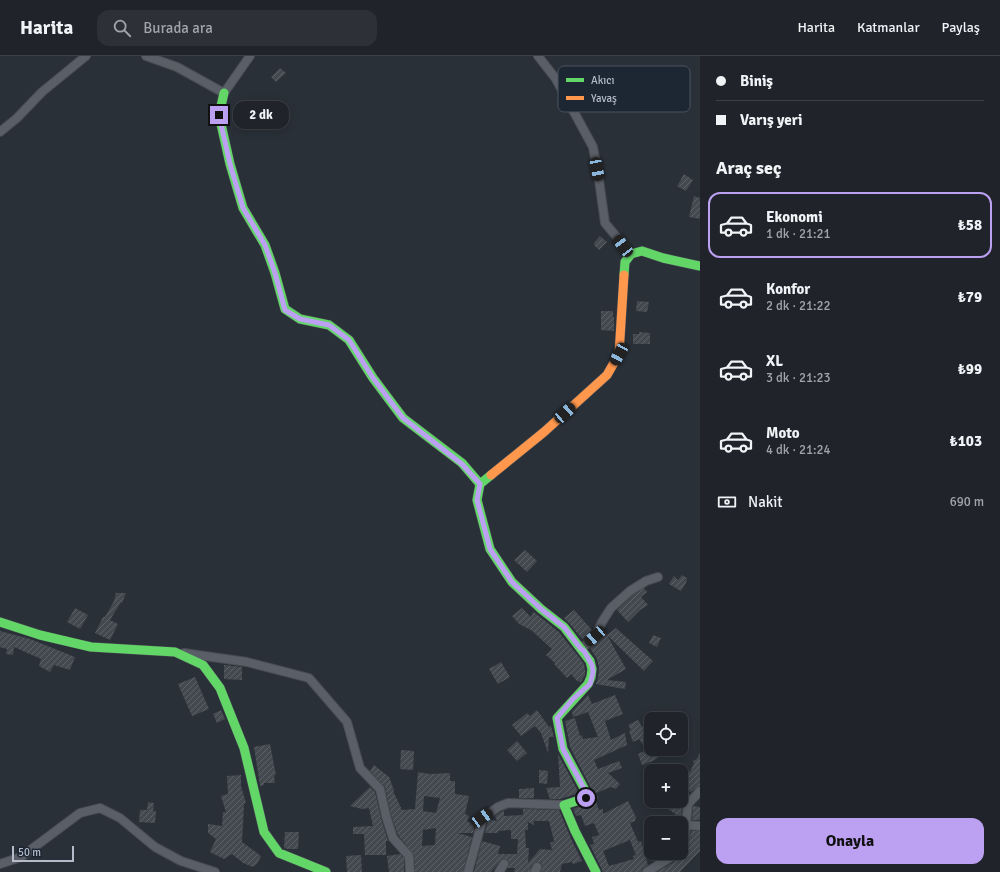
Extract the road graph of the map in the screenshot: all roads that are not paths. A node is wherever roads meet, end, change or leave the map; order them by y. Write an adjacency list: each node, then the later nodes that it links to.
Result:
1 (86, 56): 8 (street)
2 (146, 56): 6 (street)
3 (250, 56): 6 (street)
4 (538, 56): 5 (street)
5 (558, 83)
6 (224, 93): 11 (street)
7 (574, 112): 9 (street)
8 (0, 132)
9 (630, 254): 10 (street); 11 (street)
10 (700, 266)
11 (480, 484): 14 (street)
12 (658, 577): 14 (street)
13 (0, 622): 15 (street)
14 (581, 649): 17 (street)
15 (175, 652): 25 (street); 26 (street)
16 (700, 791): 18 (street)
17 (564, 805): 27 (street); 29 (street)
18 (687, 816)
19 (688, 825): 20 (street)
20 (700, 826)
21 (668, 860): 30 (street)
22 (0, 864): 24 (street)
23 (504, 864): 28 (street)
24 (215, 872)
25 (326, 872)
26 (410, 872)
27 (468, 872)
28 (499, 872)
29 (596, 872)
30 (647, 872)

